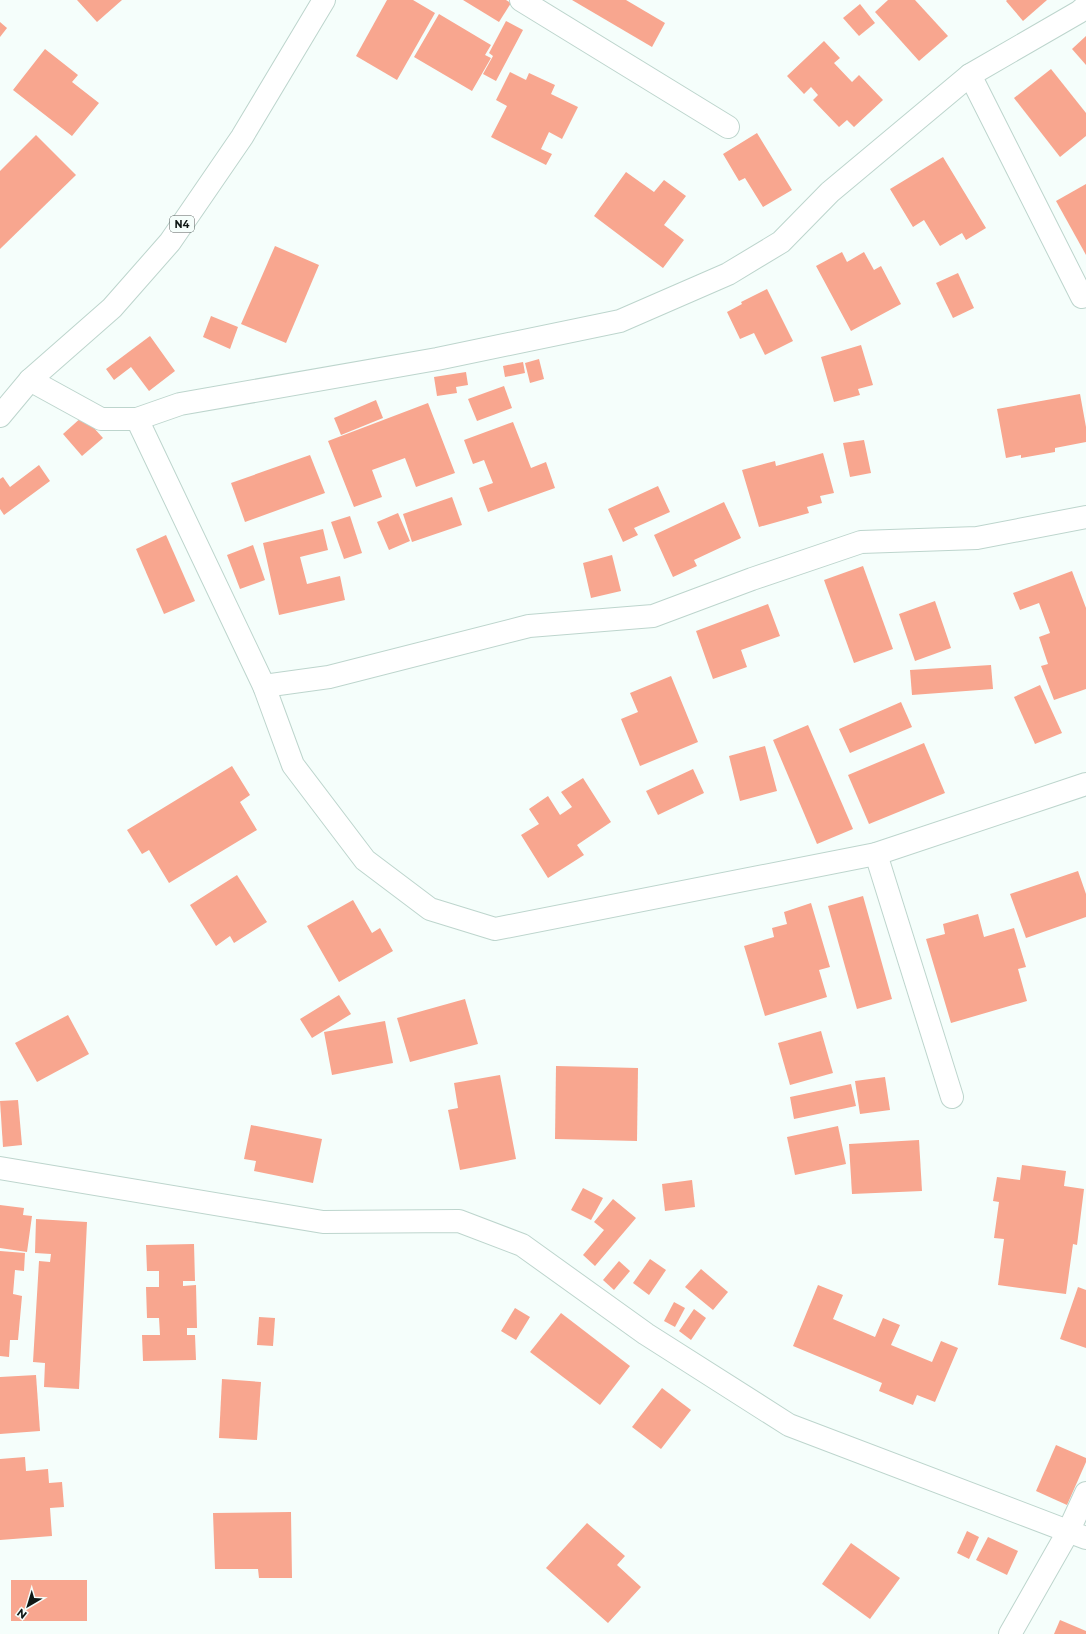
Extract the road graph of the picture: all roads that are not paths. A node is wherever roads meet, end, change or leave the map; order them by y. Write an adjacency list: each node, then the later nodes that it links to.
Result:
1 (324, 0): 7 (main road, N4)
2 (521, 0): 5 (main road)
3 (1086, 6): 4 (main road)
4 (970, 75): 6 (main road); 9 (main road)
5 (728, 127)
6 (1082, 297)
7 (30, 380): 8 (main road, N4); 9 (main road)
8 (0, 416)
9 (137, 419): 11 (main road)
10 (1086, 517): 11 (main road)
11 (264, 686): 13 (main road)
12 (1086, 784): 13 (main road)
13 (876, 854): 14 (main road)
14 (952, 1097)
15 (0, 1168): 17 (main road)
16 (1086, 1493): 17 (main road)
17 (1077, 1535): 18 (main road)
18 (1010, 1634)

